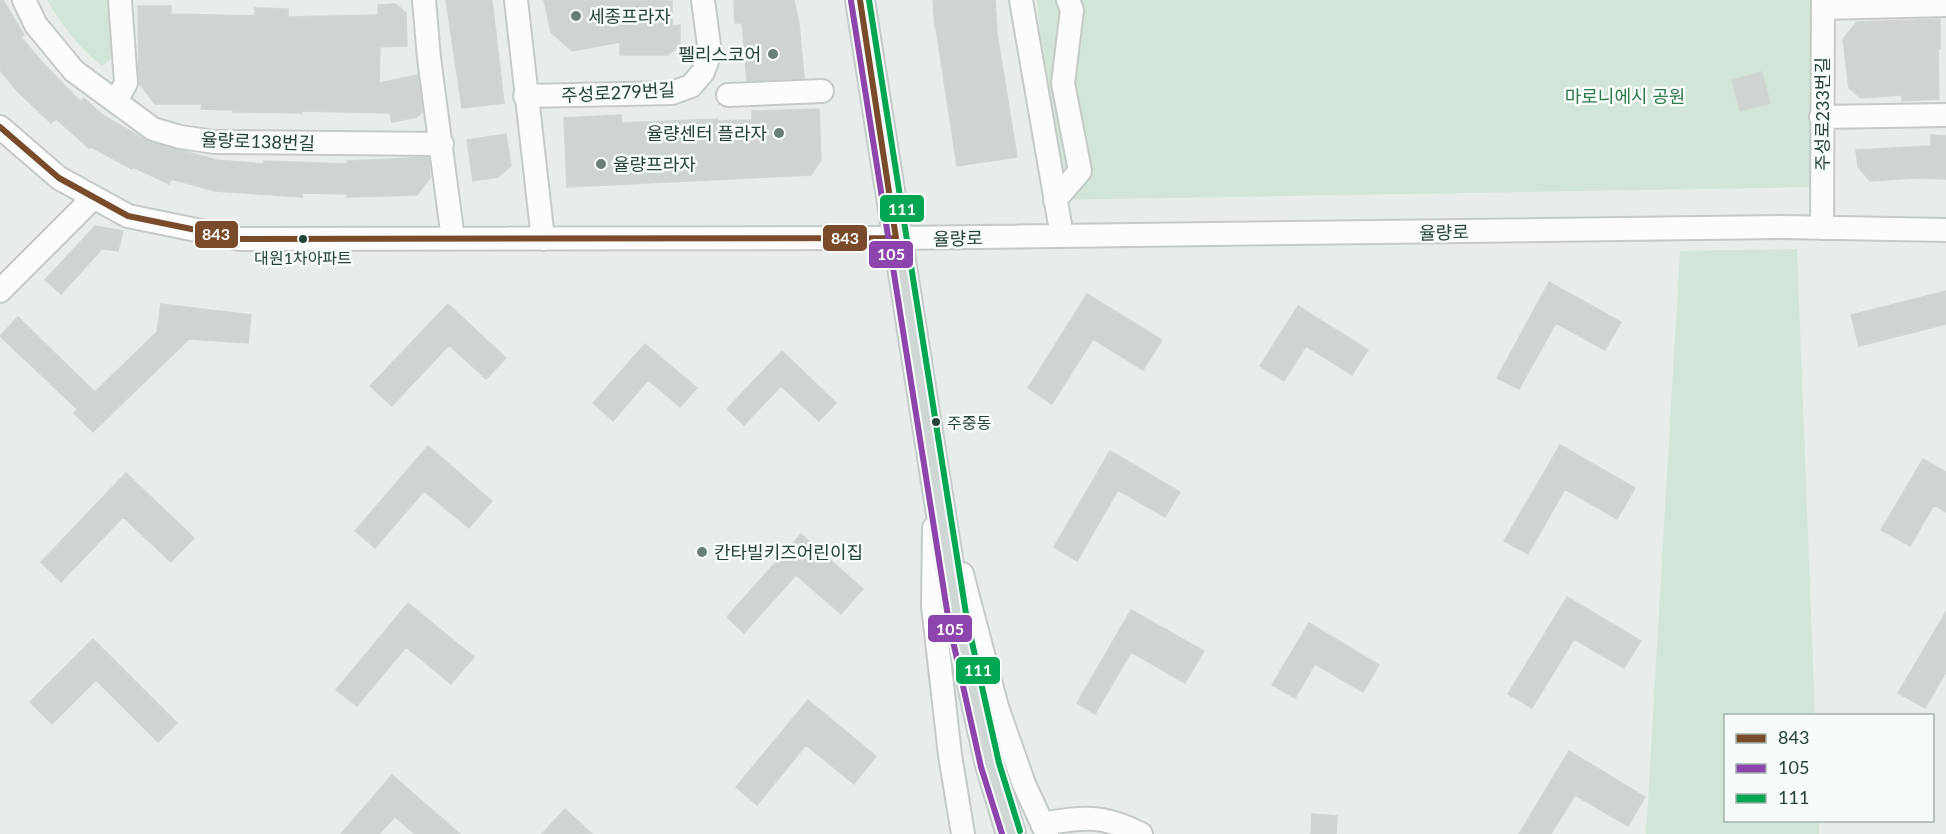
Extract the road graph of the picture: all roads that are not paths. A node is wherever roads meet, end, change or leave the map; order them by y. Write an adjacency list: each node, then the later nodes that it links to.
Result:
1 (24, 0): 14 (street, 율량로138번길)
2 (120, 0): 14 (street)
3 (424, 0): 18 (street)
4 (516, 0): 13 (street)
5 (703, 0): 13 (street, 주성로279번길)
6 (860, 0): 24 (main road)
7 (1021, 0): 20 (street)
8 (1068, 0): 20 (street)
9 (1823, 4): 10 (street); 16 (street, 주성로233번길)
10 (1946, 5)
11 (822, 91): 12 (street)
12 (728, 95)
13 (525, 96): 26 (street)
14 (116, 101): 18 (street, 율량로138번길)
15 (1946, 115): 16 (street)
16 (1821, 117): 21 (street, 주성로233번길)
17 (0, 128): 19 (street, 율량로)
18 (442, 144): 25 (street)
19 (94, 197): 25 (street, 율량로); 27 (street)
20 (1055, 200): 23 (street)
21 (1822, 228): 22 (street, 율량로); 23 (street, 율량로)
22 (1946, 230)
23 (1062, 236): 24 (street, 율량로)
24 (897, 238): 26 (street, 율량로); 28 (main road)
25 (453, 239): 26 (street, 율량로)
26 (543, 239)
27 (0, 291)
28 (935, 472): 29 (street); 30 (street); 31 (main road)
29 (1045, 829): 32 (street)
30 (963, 834)
31 (1011, 834)
32 (1141, 834)

